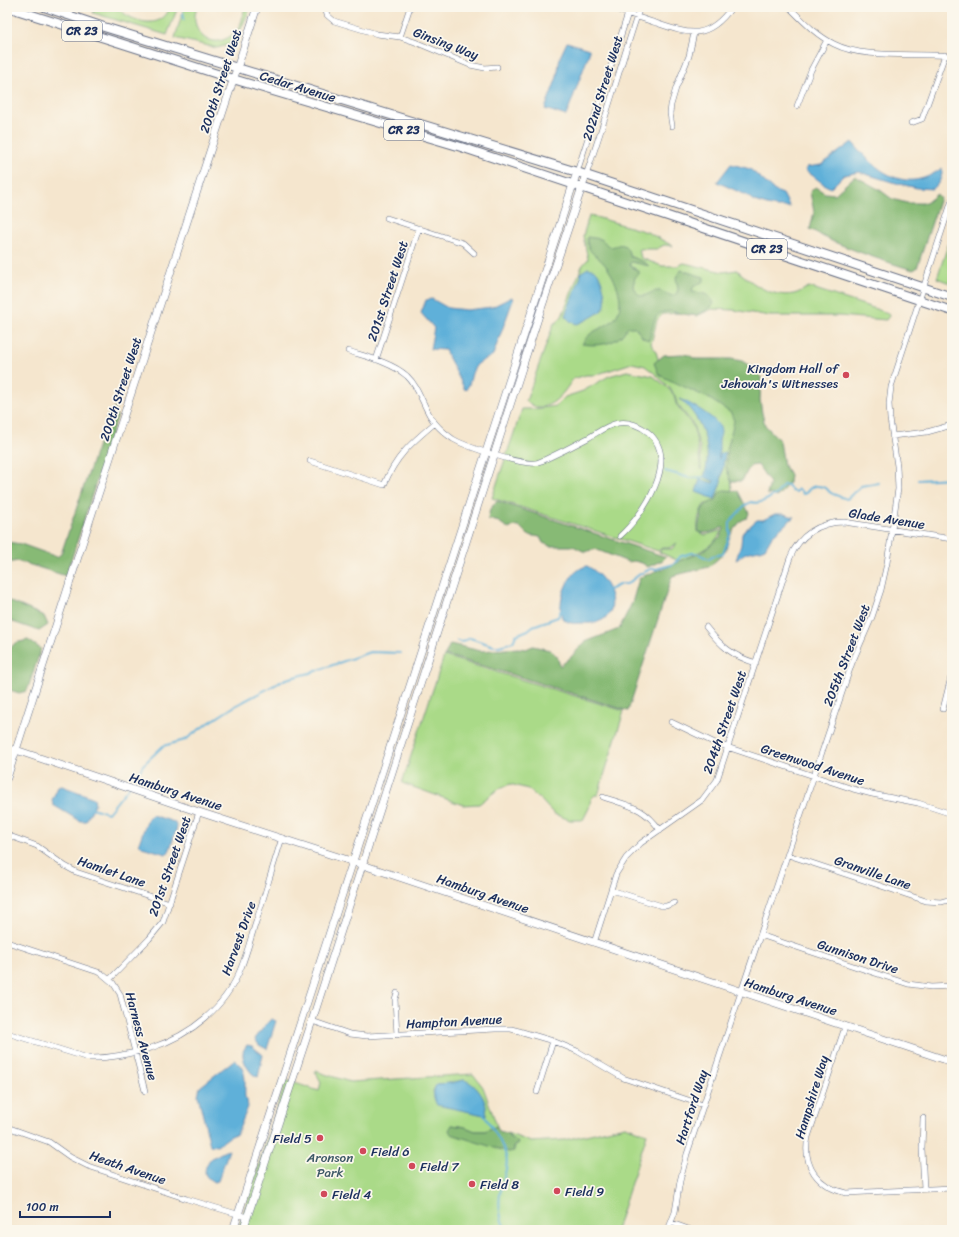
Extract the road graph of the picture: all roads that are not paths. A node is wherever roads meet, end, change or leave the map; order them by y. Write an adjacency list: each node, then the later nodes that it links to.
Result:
1 (7, 7): 20 (main road, Cedar Avenue / CR 23)
2 (44, 7): 18 (main road, Cedar Avenue / CR 23)
3 (257, 7): 18 (main road, 200th Street West)
4 (325, 7): 14 (street, Ginsing Way)
5 (410, 7): 14 (street)
6 (609, 7): 11 (street)
7 (630, 7): 11 (street, 202nd Street West)
8 (640, 7): 12 (street, 202nd Street West)
9 (732, 7): 13 (street)
10 (789, 7): 15 (street)
11 (627, 13): 12 (street); 24 (street, 202nd Street West)
12 (637, 16): 13 (street); 25 (street, 202nd Street West)
13 (694, 33): 23 (street)
14 (400, 38): 19 (street, Ginsing Way)
15 (827, 40): 16 (street); 21 (street)
16 (945, 55): 17 (street); 22 (street)
17 (952, 56)
18 (237, 67): 20 (main road, 200th Street West); 24 (main road, Cedar Avenue / CR 23)
19 (497, 67)
20 (233, 79): 26 (main road, Cedar Avenue / CR 23); 55 (main road, 200th Street West)
21 (797, 106)
22 (911, 123)
23 (672, 126)
24 (577, 172): 25 (main road, CR 23); 26 (main road)
25 (586, 175): 27 (main road); 32 (main road, CR 23)
26 (573, 184): 27 (main road, Cedar Avenue / CR 23); 41 (main road)
27 (582, 187): 34 (main road, CR 23); 42 (main road)
28 (952, 200): 32 (street)
29 (387, 218): 30 (street)
30 (419, 228): 31 (street); 37 (street, 201st Street West)
31 (474, 253)
32 (923, 288): 33 (main road, CR 23); 34 (street)
33 (952, 297)
34 (919, 300): 35 (main road, CR 23); 40 (street, 205th Street West)
35 (952, 311)
36 (348, 351): 37 (street)
37 (376, 360): 38 (street)
38 (435, 423): 41 (street); 43 (street)
39 (952, 425): 40 (street)
40 (892, 436): 44 (street, 205th Street West)
41 (485, 451): 42 (street); 65 (main road)
42 (495, 454): 45 (street); 65 (main road)
43 (310, 461)
44 (892, 530): 46 (street, Glade Avenue); 47 (street, Glade Avenue); 56 (street, 205th Street West)
45 (620, 536)
46 (952, 540)
47 (789, 561): 49 (street, 204th Street West)
48 (706, 627): 49 (street)
49 (756, 663): 54 (street, 204th Street West)
50 (952, 673): 51 (street)
51 (943, 709)
52 (671, 722): 54 (street, Greenwood Avenue)
53 (7, 747): 55 (street, Hamburg Avenue)
54 (728, 748): 56 (street, Greenwood Avenue); 61 (street, 204th Street West)
55 (16, 750): 57 (main road, 200th Street West); 59 (main road, Hamburg Avenue)
56 (815, 776): 60 (street, Greenwood Avenue); 64 (street, 205th Street West)
57 (7, 778)
58 (603, 797): 61 (street)
59 (199, 812): 63 (main road, Hamburg Avenue); 68 (street, 201st Street West)
60 (952, 814)
61 (660, 830): 66 (street, 204th Street West)
62 (7, 835): 68 (street, Hamlet Lane)
63 (282, 838): 65 (main road, Hamburg Avenue); 82 (street, Harvest Drive)
64 (788, 855): 67 (street, Granville Lane); 70 (street, 205th Street West)
65 (357, 863): 72 (main road, Hamburg Avenue); 77 (main road); 91 (main road)
66 (611, 890): 69 (street); 72 (street, 204th Street West)
67 (952, 899)
68 (170, 903): 73 (street, 201st Street West)
69 (674, 903)
70 (760, 935): 74 (street, Gunnison Drive); 75 (street, 205th Street West)
71 (7, 942): 73 (street, Harness Avenue)
72 (594, 943): 75 (main road, Hamburg Avenue)
73 (110, 979): 82 (street, Harness Avenue)
74 (952, 986)
75 (741, 992): 78 (main road, Hamburg Avenue); 86 (street, Hartford Way)
76 (397, 993): 80 (street)
77 (312, 1021): 80 (street, Hampton Avenue); 92 (main road)
78 (845, 1027): 83 (main road, Hamburg Avenue); 90 (street, Hampshire Way)
79 (7, 1033): 82 (street, Harvest Drive)
80 (397, 1035): 81 (street, Hampton Avenue)
81 (553, 1041): 85 (street); 86 (street, Hampton Avenue)
82 (136, 1052): 84 (street, Harness Avenue)
83 (952, 1062)
84 (145, 1092)
85 (537, 1092)
86 (703, 1105): 93 (street, Hartford Way)
87 (923, 1118): 90 (street)
88 (7, 1127): 91 (street, Heath Avenue)
89 (952, 1188): 90 (street, Hampshire Way)
90 (924, 1189)
91 (238, 1215): 92 (street, Heath Avenue); 94 (main road)
92 (247, 1217): 95 (main road)
93 (672, 1223): 96 (street, Hartford Way); 97 (street)
94 (233, 1230)
95 (243, 1230)
96 (668, 1230)
97 (691, 1230)

